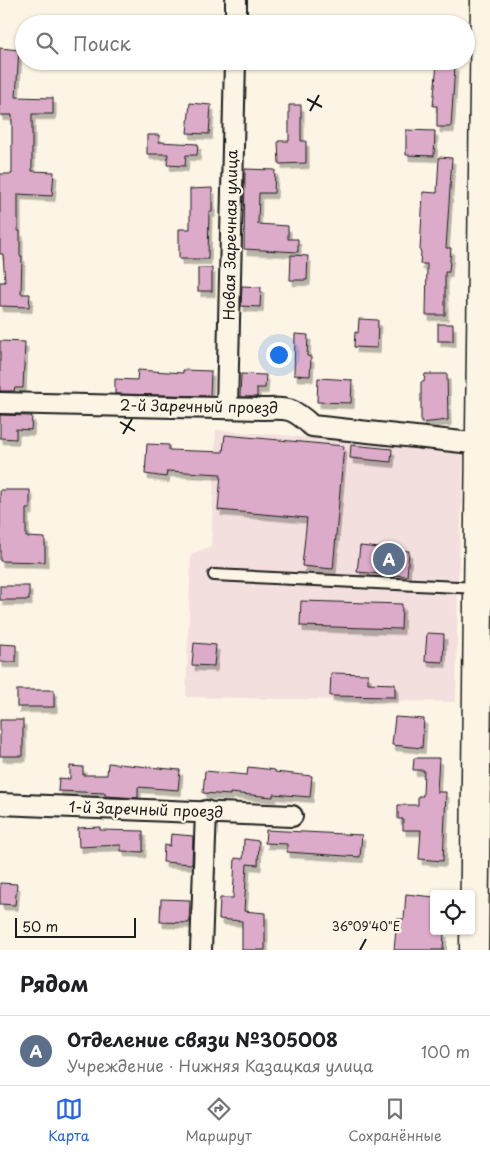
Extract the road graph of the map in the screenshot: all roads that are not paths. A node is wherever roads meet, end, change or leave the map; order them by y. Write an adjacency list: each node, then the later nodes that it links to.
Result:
1 (236, 0): 3 (street)
2 (486, 0): 7 (street)
3 (236, 15)
4 (235, 70): 6 (street, Новая Заречная улица)
5 (0, 403): 6 (street, 2-й Заречный проезд)
6 (227, 408): 7 (street, 2-й Заречный проезд)
7 (481, 444): 9 (street)
8 (214, 575): 9 (lane)
9 (479, 588): 14 (street)
10 (0, 804): 11 (street, 1-й Заречный проезд)
11 (206, 812): 12 (street, 1-й Заречный проезд); 13 (street)
12 (292, 816)
13 (201, 950)
14 (474, 950)

